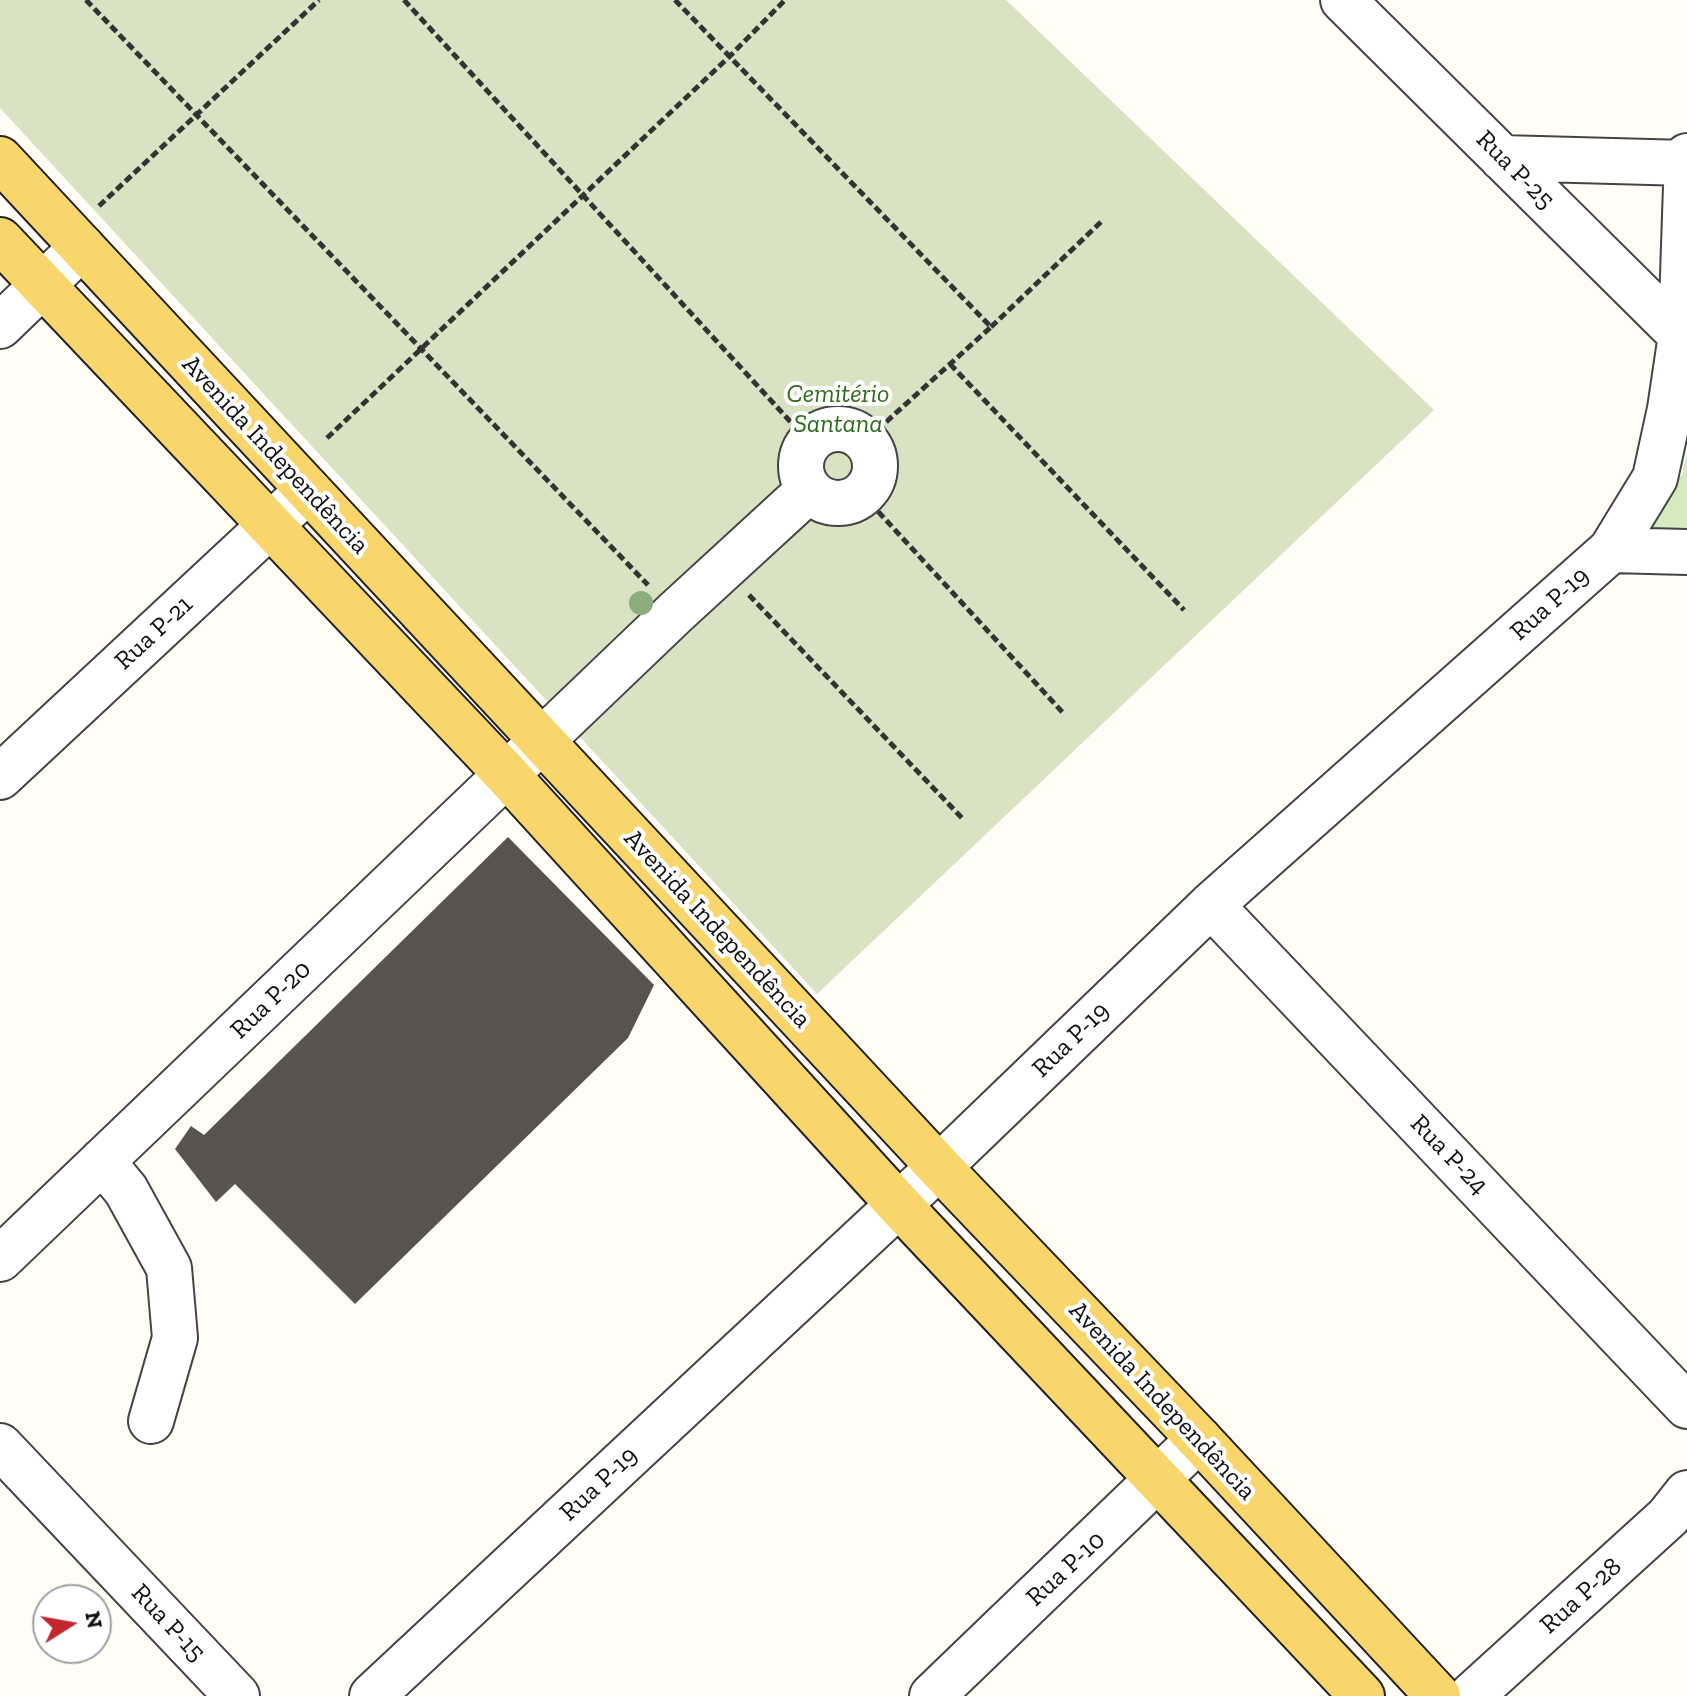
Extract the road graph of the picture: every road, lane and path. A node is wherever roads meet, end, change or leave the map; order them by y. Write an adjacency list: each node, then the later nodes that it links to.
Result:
1 (86, 0): 8 (path)
2 (319, 0): 8 (path)
3 (404, 0): 13 (path)
4 (675, 0): 7 (path)
5 (785, 0): 7 (path)
6 (1343, 0): 10 (street, Rua P-25)
7 (730, 56): 13 (path); 20 (path)
8 (195, 115): 14 (path); 22 (path)
9 (1687, 156): 12 (street, Rua P-19)
10 (1502, 158): 12 (street); 21 (street, Rua P-25)
11 (0, 159): 17 (main road, Avenida Independência)
12 (1687, 163): 21 (street, Rua P-19)
13 (583, 195): 22 (path); 26 (path)
14 (99, 206)
15 (1102, 221): 20 (path)
16 (0, 240): 18 (main road, Avenida Independência)
17 (82, 247): 18 (street); 27 (main road, Avenida Independência)
18 (43, 284): 19 (street); 30 (main road, Avenida Independência)
19 (0, 326)
20 (991, 327): 23 (path)
21 (1684, 338): 31 (street, Rua P-19)
22 (421, 349): 24 (path); 35 (path)
23 (950, 364): 25 (path); 34 (path)
24 (327, 438)
25 (865, 441): 26 (street); 29 (street)
26 (809, 442): 28 (street)
27 (308, 490): 30 (street, Rua P-21); 37 (main road, Avenida Independência)
28 (809, 490): 29 (street); 33 (street, Rua P-20)
29 (862, 494): 36 (path)
30 (271, 525): 38 (main road, Avenida Independência); 39 (street, Rua P-21)
31 (1611, 550): 32 (street); 41 (street, Rua P-19)
32 (1687, 552)
33 (723, 569): 35 (street, Rua P-20); 40 (path)
34 (1184, 610)
35 (675, 613): 37 (street, Rua P-20)
36 (1065, 715)
37 (542, 742): 38 (street, Rua P-20); 43 (main road, Avenida Independência)
38 (507, 775): 42 (street, Rua P-20); 44 (main road, Avenida Independência)
39 (0, 777)
40 (962, 818)
41 (1211, 905): 43 (street, Rua P-19); 46 (street, Rua P-24)
42 (102, 1161): 45 (street, Rua P-20); 47 (street)
43 (939, 1167): 44 (street, Rua P-19); 48 (main road, Avenida Independência)
44 (899, 1205): 50 (main road, Avenida Independência); 53 (street, Rua P-19)
45 (0, 1259)
46 (1687, 1406)
47 (151, 1421)
48 (1199, 1439): 50 (street, Rua P-10); 56 (main road, Avenida Independência)
49 (0, 1446): 52 (street, Rua P-15)
50 (1160, 1479): 54 (street, Rua P-10); 55 (main road, Avenida Independência)
51 (1687, 1493): 57 (street, Rua P-28)
52 (237, 1696)
53 (372, 1696)
54 (932, 1696)
55 (1362, 1696)
56 (1438, 1696)
57 (1471, 1696)

